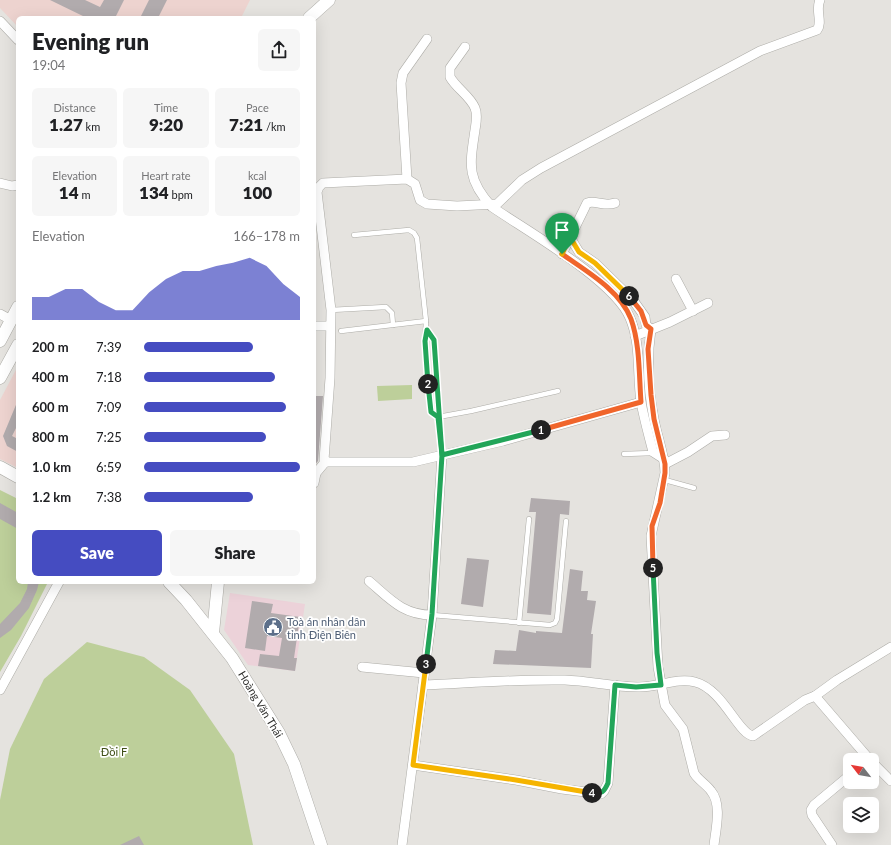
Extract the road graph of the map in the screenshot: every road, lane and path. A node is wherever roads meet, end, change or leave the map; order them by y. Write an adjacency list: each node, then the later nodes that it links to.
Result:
1 (329, 0): 3 (street)
2 (818, 1): 12 (street)
3 (311, 16)
4 (0, 21): 5 (street)
5 (16, 38)
6 (427, 39): 8 (street)
7 (465, 47): 12 (street)
8 (407, 179): 12 (street); 18 (street)
9 (0, 183): 10 (street)
10 (16, 185)
11 (615, 203): 14 (street)
12 (490, 204): 15 (street)
13 (354, 235): 21 (lane)
14 (570, 237): 15 (street); 26 (street)
15 (562, 254): 29 (street)
16 (676, 279): 19 (street)
17 (708, 303): 19 (street)
18 (330, 310): 23 (lane); 25 (street)
19 (693, 311): 26 (street)
20 (0, 314): 22 (street)
21 (426, 321): 23 (lane); 28 (lane)
22 (15, 322): 30 (street)
23 (393, 325): 27 (lane)
24 (316, 326): 25 (street)
25 (330, 326): 40 (street)
26 (651, 329): 29 (street); 41 (street)
27 (341, 330)
28 (427, 330): 35 (lane); 35 (lane)
29 (635, 336): 34 (street)
30 (0, 341)
31 (16, 349): 32 (street)
32 (0, 378)
33 (558, 391): 35 (lane)
34 (641, 402): 37 (street); 39 (street)
35 (438, 417): 39 (lane)
36 (725, 435): 41 (street)
37 (653, 453): 38 (lane); 41 (street)
38 (624, 454)
39 (442, 455): 40 (street); 53 (street)
40 (326, 461): 43 (street)
41 (664, 461): 45 (street)
42 (0, 467): 44 (street)
43 (316, 473)
44 (16, 476)
45 (665, 480): 46 (lane); 61 (street)
46 (694, 488)
47 (529, 519): 54 (lane)
48 (566, 521): 54 (lane)
49 (369, 581): 53 (street)
50 (59, 584): 62 (street)
51 (171, 584): 55 (street, Hoàng Văn Thái)
52 (218, 584): 55 (street)
53 (432, 614): 54 (lane); 58 (street)
54 (519, 623)
55 (213, 633): 69 (street, Hoàng Văn Thái)
56 (891, 647): 63 (street)
57 (362, 667): 58 (street)
58 (424, 673): 59 (street)
59 (423, 685): 60 (street); 65 (street)
60 (615, 685): 61 (street); 65 (street)
61 (661, 685): 63 (street); 71 (street)
62 (0, 690)
63 (815, 696): 64 (street)
64 (864, 753)
65 (413, 765): 70 (street)
66 (879, 769): 68 (street)
67 (843, 781): 72 (street)
68 (891, 781)
69 (321, 845)
70 (402, 845)
71 (714, 845)
72 (832, 845)

